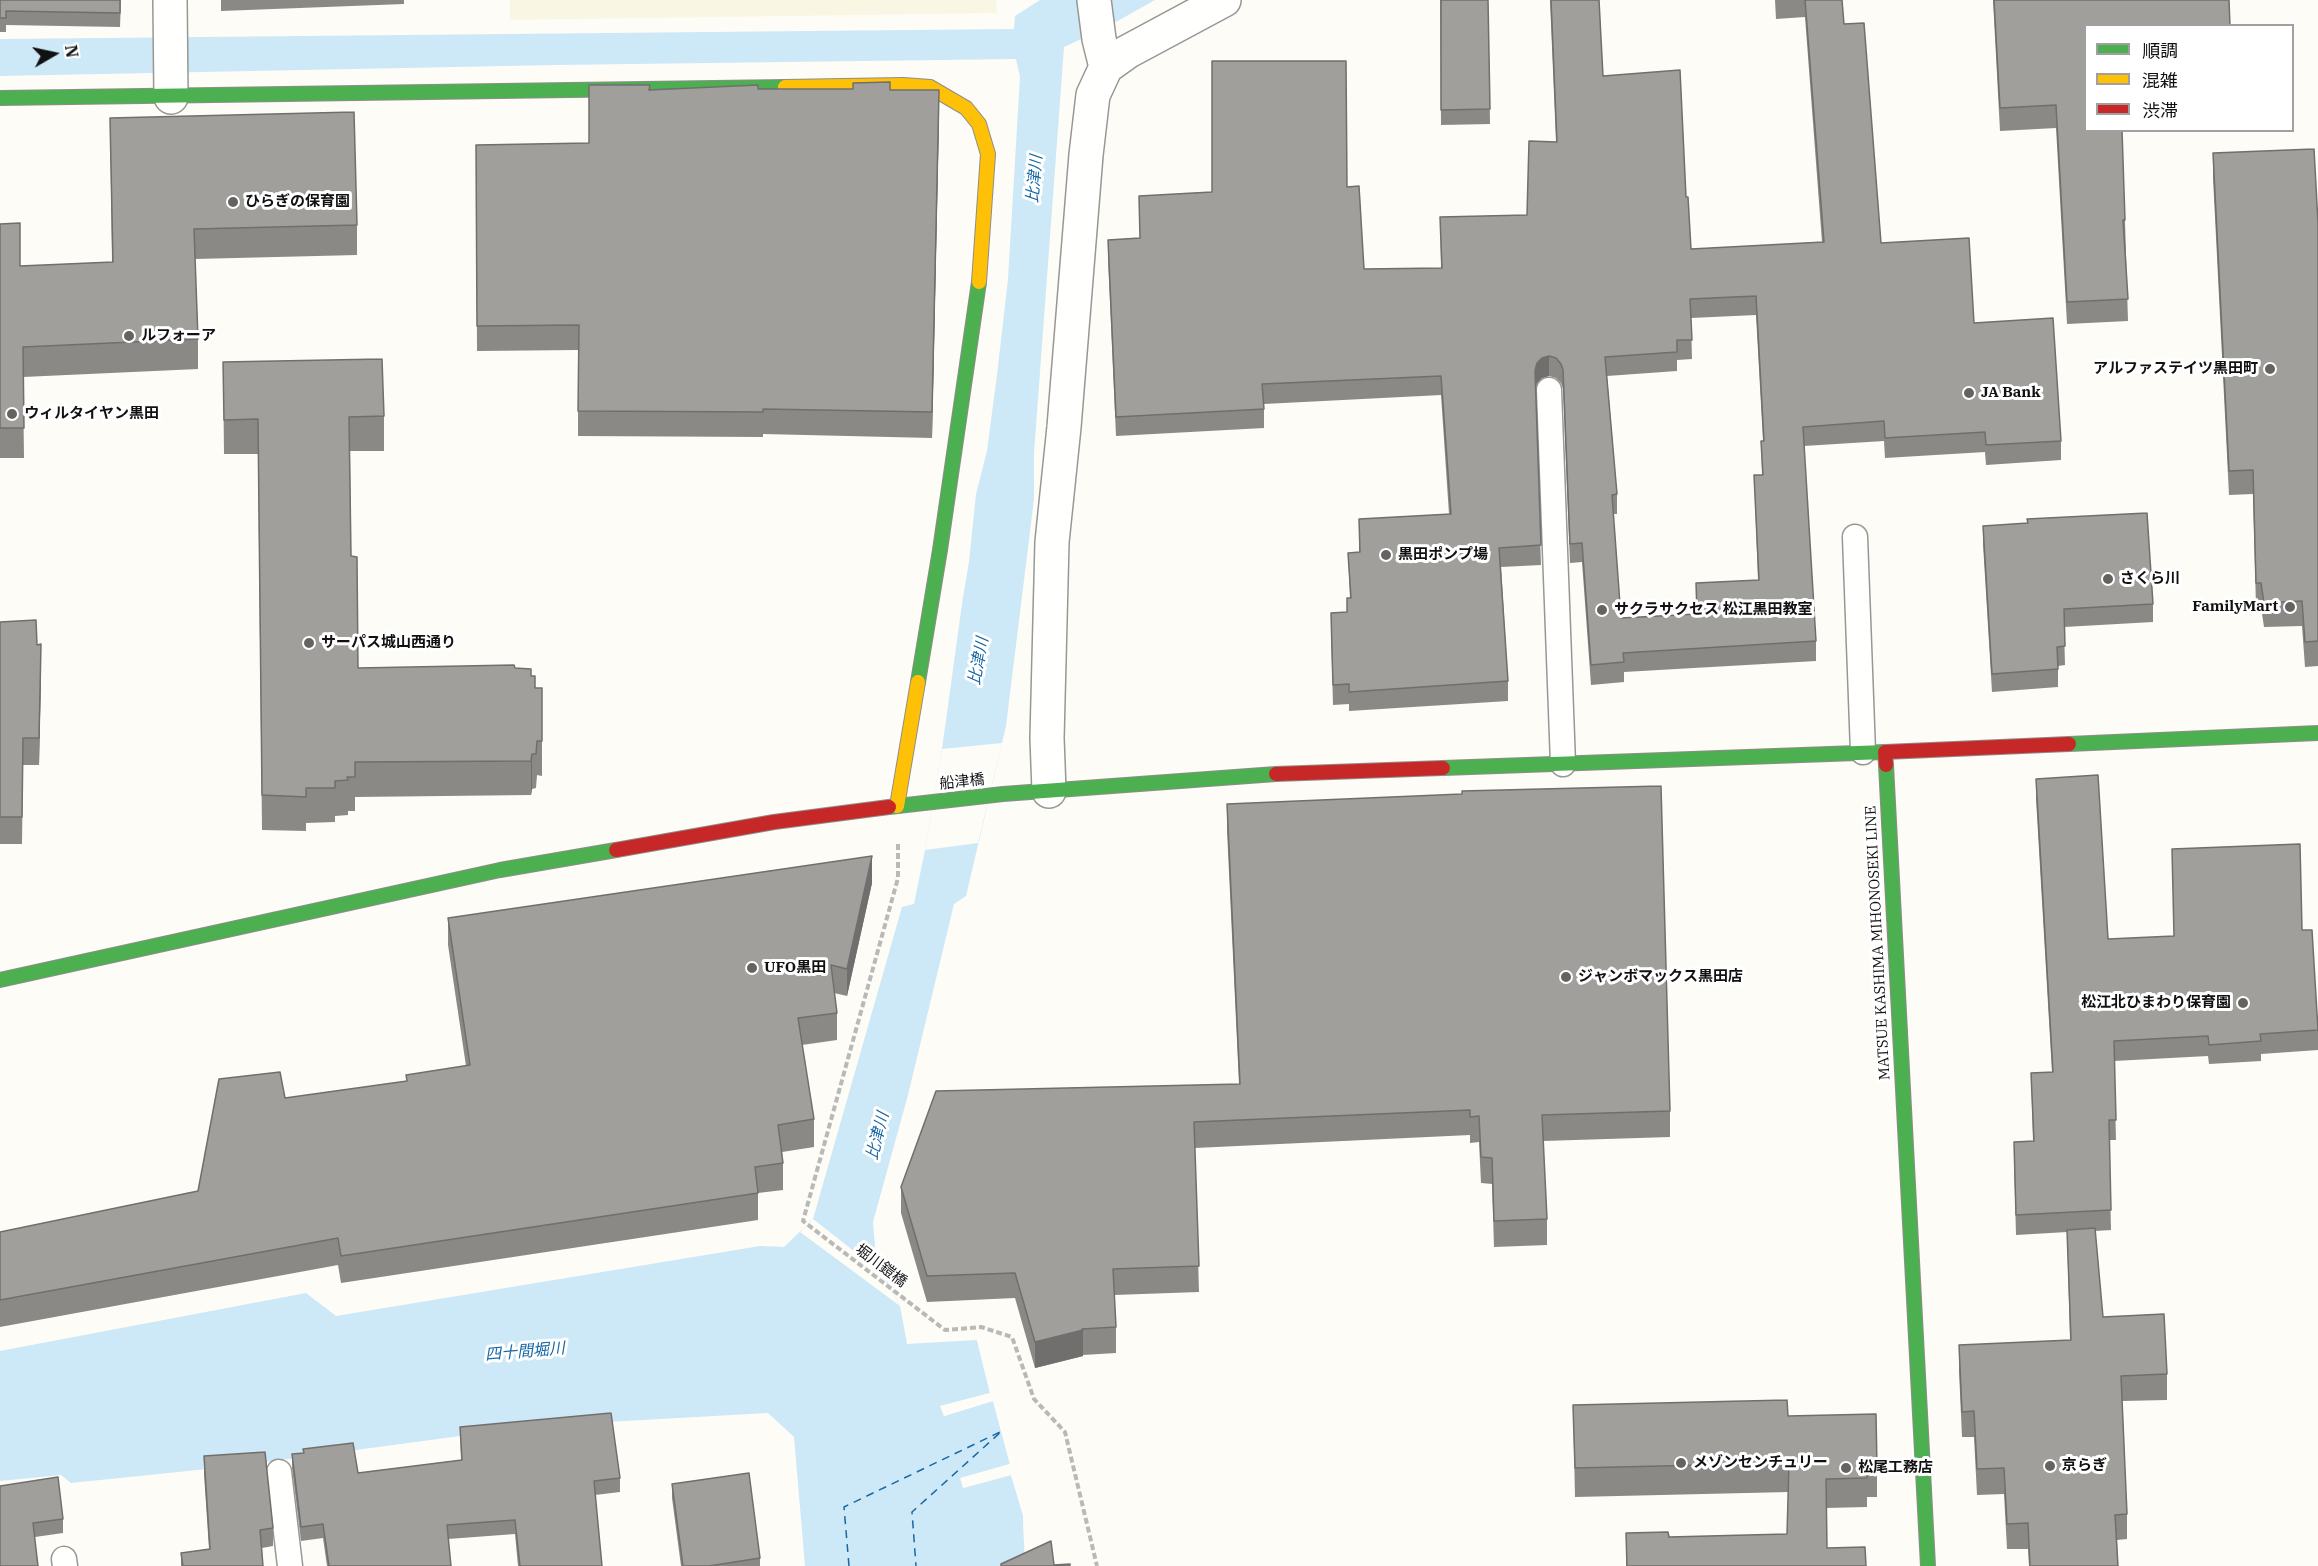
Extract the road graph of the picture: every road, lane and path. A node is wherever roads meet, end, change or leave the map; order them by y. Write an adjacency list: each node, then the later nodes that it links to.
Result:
1 (170, 0): 5 (street)
2 (1094, 0): 4 (street)
3 (1224, 0): 4 (street)
4 (1102, 53): 12 (street)
5 (171, 90): 6 (street); 13 (street)
6 (0, 98)
7 (1549, 390): 11 (lane)
8 (1855, 537): 10 (lane)
9 (2318, 733): 10 (street)
10 (1874, 752): 11 (street, 船津橋); 18 (street, MATSUE KASHIMA MIHONOSEKI LINE)
11 (1563, 764): 12 (street, 船津橋)
12 (1049, 791): 13 (street, 船津橋)
13 (897, 806): 14 (street, 船津橋); 17 (path, 堀川鎧橋)
14 (0, 980)
15 (279, 1472): 16 (lane)
16 (290, 1566)
17 (1097, 1566)
18 (1928, 1566)

